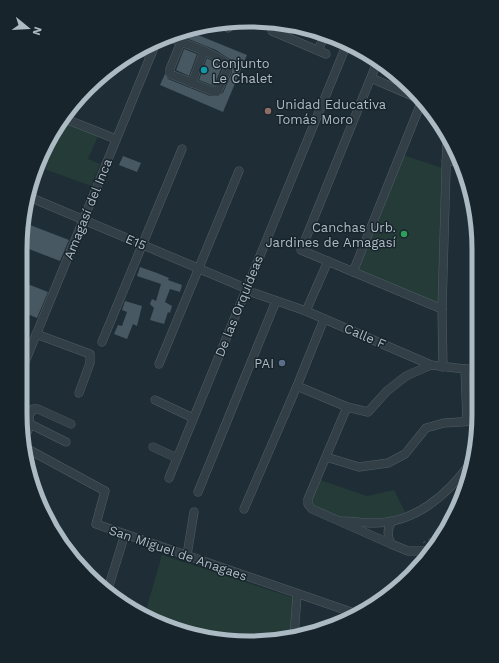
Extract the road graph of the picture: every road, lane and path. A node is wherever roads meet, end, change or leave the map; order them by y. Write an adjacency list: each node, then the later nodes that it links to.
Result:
1 (276, 29): 7 (street)
2 (176, 40): 4 (street)
3 (323, 40): 7 (street)
4 (181, 42): 8 (street); 14 (street)
5 (154, 48): 11 (street, Amagasí del Inca)
6 (345, 49): 30 (street, De las Orquideas)
7 (318, 50): 10 (street)
8 (204, 51): 14 (street); 14 (street)
9 (146, 53): 11 (street)
10 (326, 54)
11 (151, 55): 18 (street, Amagasí del Inca)
12 (376, 66): 13 (street)
13 (371, 78): 15 (street); 27 (street)
14 (192, 83)
15 (409, 95)
16 (420, 107): 29 (street)
17 (68, 120): 18 (street)
18 (116, 139): 25 (street, Amagasí del Inca)
19 (447, 146): 21 (street)
20 (182, 149): 26 (street)
21 (446, 161): 22 (street); 33 (street)
22 (454, 162)
23 (239, 171): 28 (street)
24 (33, 199): 25 (street, E15)
25 (83, 220): 26 (street, E15); 36 (street, Amagasí del Inca)
26 (142, 244): 28 (street, E15); 37 (street)
27 (328, 261): 29 (street); 34 (street)
28 (198, 268): 30 (street, E15); 39 (street)
29 (353, 272): 33 (street)
30 (245, 288): 48 (street, De las Orquideas)
31 (254, 293): 32 (street, Calle F)
32 (276, 301): 34 (street, Calle F); 61 (street)
33 (442, 309): 41 (street)
34 (306, 311): 35 (street, Calle F)
35 (324, 319): 40 (street, Calle F); 44 (street)
36 (36, 334): 38 (street, Amagasí del Inca); 45 (street)
37 (102, 342)
38 (27, 356)
39 (159, 364)
40 (432, 365): 41 (street, Calle F); 47 (street)
41 (443, 367): 42 (street, Calle F)
42 (465, 369): 43 (street, Calle F); 49 (street)
43 (472, 369)
44 (298, 386): 47 (street); 62 (street)
45 (79, 393)
46 (155, 400): 48 (street)
47 (347, 407): 57 (street)
48 (193, 418): 58 (street, De las Orquideas)
49 (467, 421): 50 (street); 57 (street)
50 (472, 421)
51 (30, 424): 52 (street); 53 (street); 54 (street)
52 (72, 424)
53 (27, 431)
54 (66, 442)
55 (153, 447): 58 (street)
56 (30, 451): 66 (street, San Miguel de Anagaes)
57 (326, 456): 64 (street)
58 (177, 458): 60 (street, De las Orquideas)
59 (463, 473): 65 (street)
60 (169, 478)
61 (198, 492)
62 (244, 509)
63 (194, 512): 71 (street)
64 (335, 520): 65 (street); 68 (street)
65 (392, 520): 68 (street)
66 (126, 534): 71 (street, San Miguel de Anagaes); 72 (street)
67 (436, 536): 69 (path)
68 (390, 544): 70 (street)
69 (422, 544)
70 (424, 551)
71 (187, 555): 73 (street, San Miguel de Anagaes)
72 (109, 586)
73 (298, 595): 74 (street, San Miguel de Anagaes); 75 (street)
74 (350, 612)
75 (295, 632)

